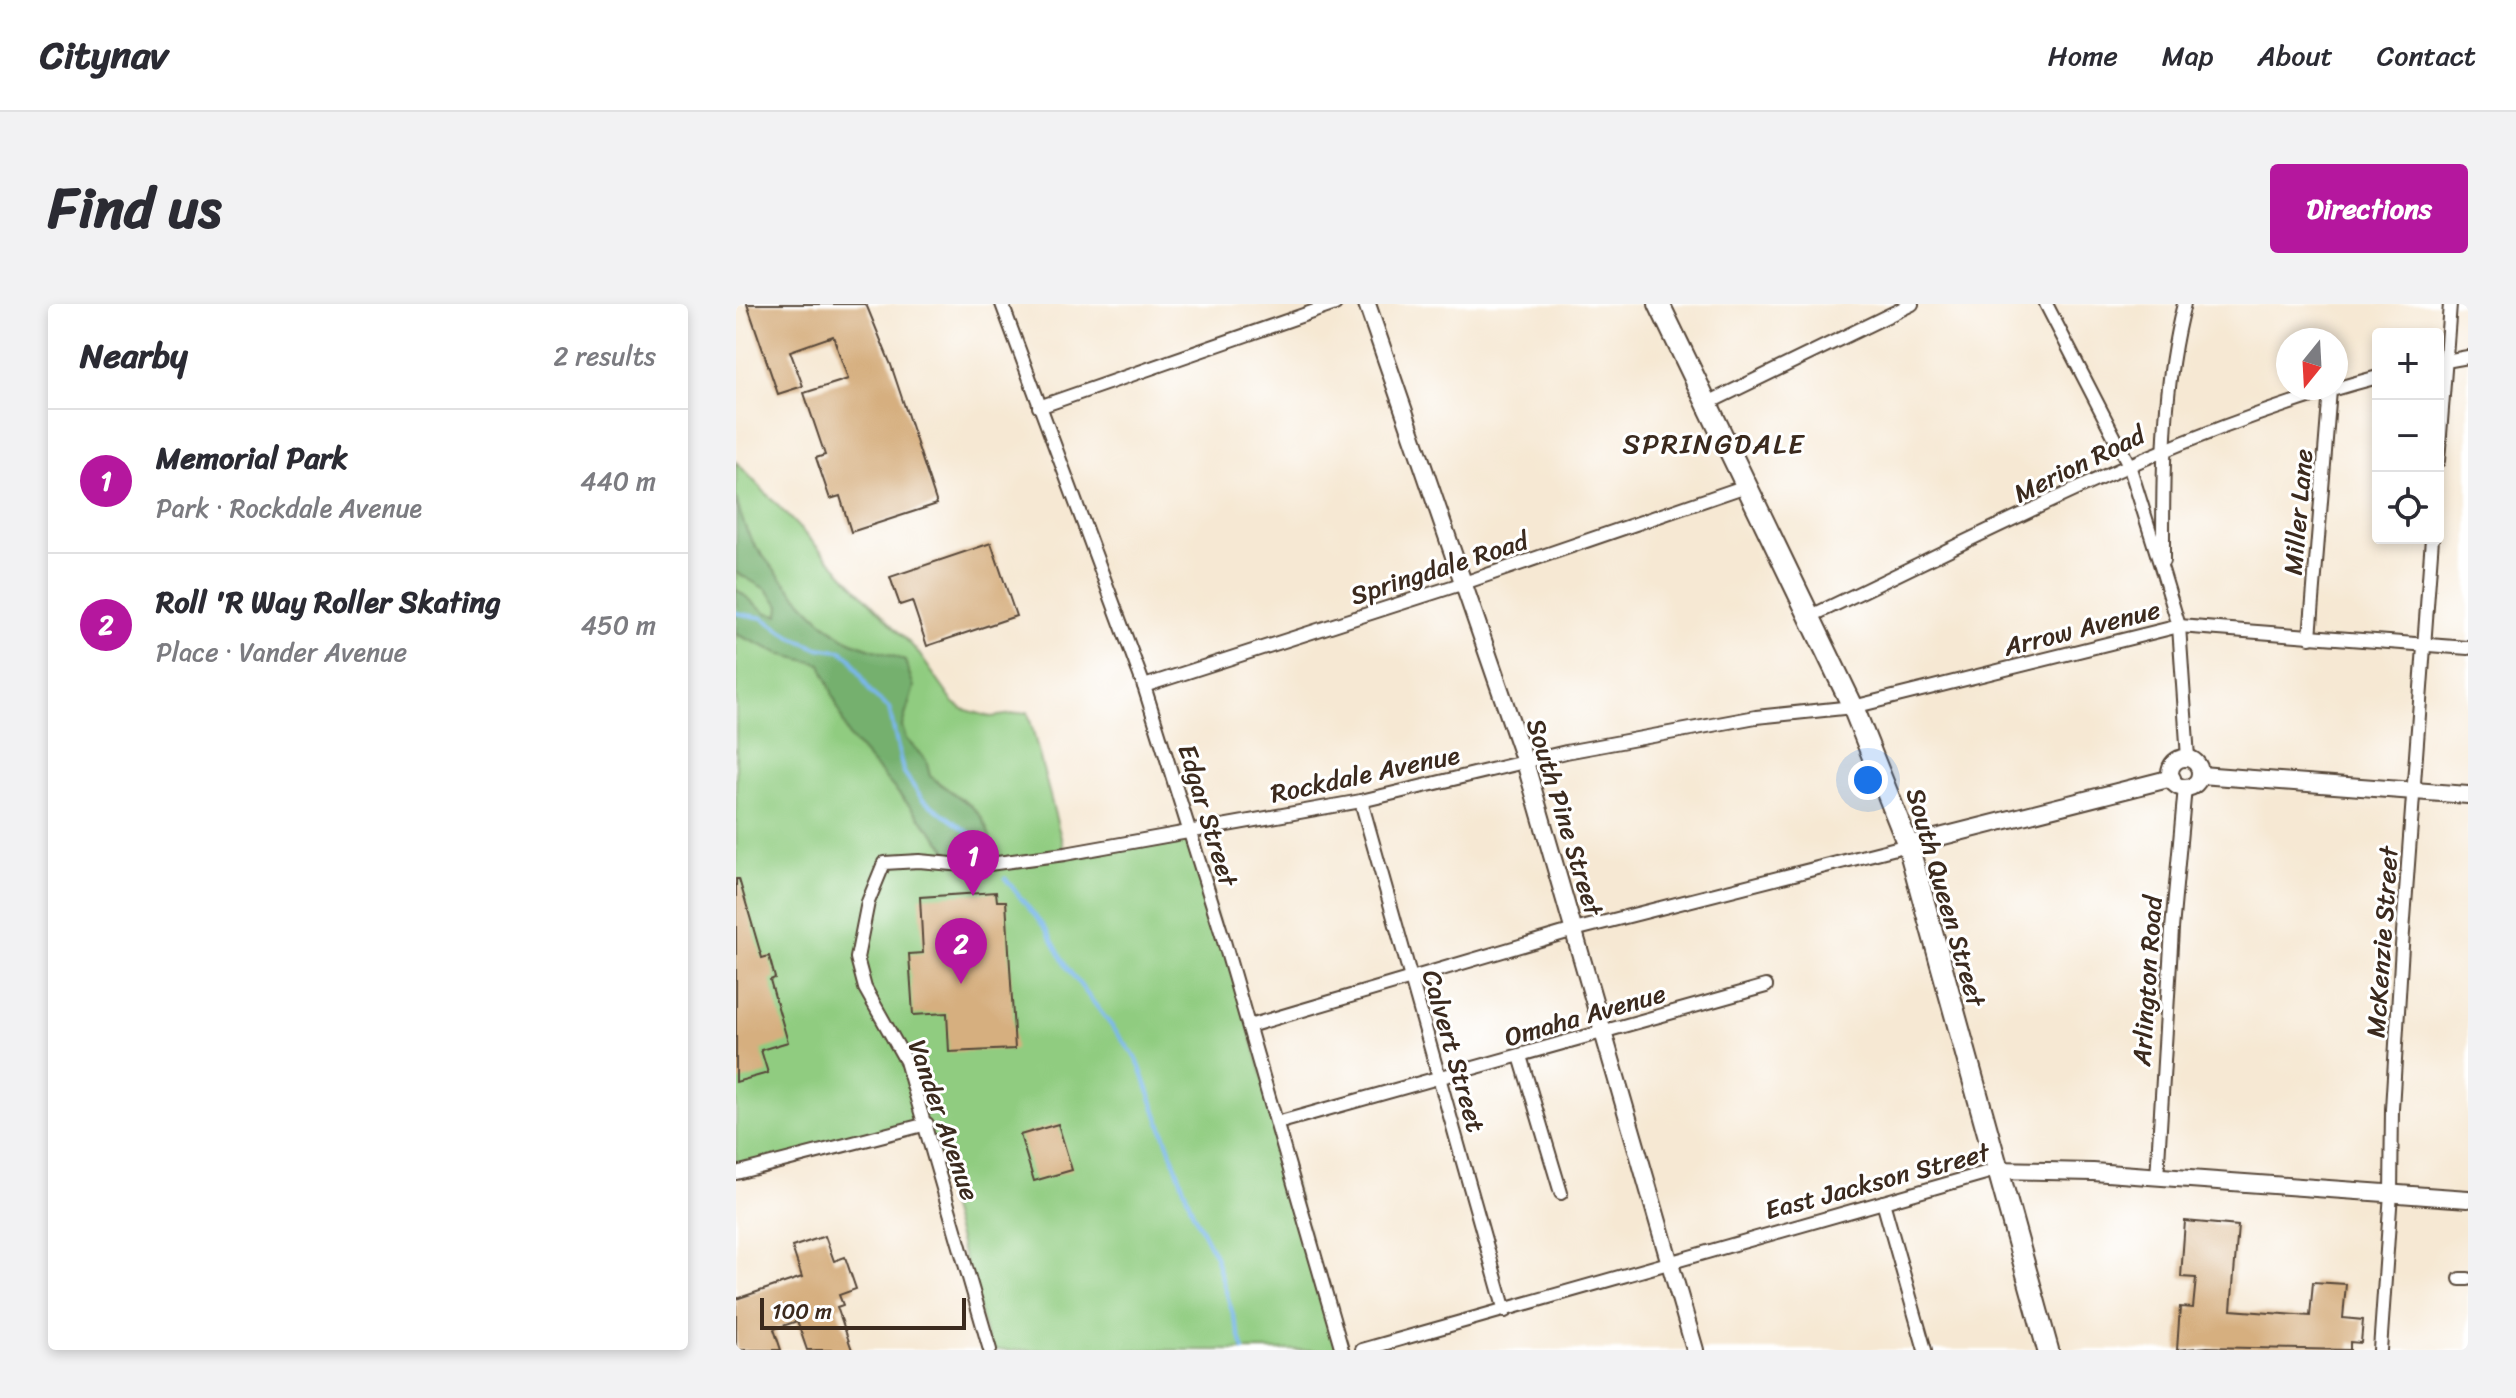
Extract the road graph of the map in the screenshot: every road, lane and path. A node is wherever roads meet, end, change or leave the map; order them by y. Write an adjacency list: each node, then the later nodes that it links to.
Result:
1 (1002, 304): 17 (street, Edgar Street)
2 (1335, 304): 17 (street)
3 (1367, 304): 23 (street, South Pine Street)
4 (1659, 304): 16 (main road, South Queen Street)
5 (1912, 304): 16 (street)
6 (2046, 304): 19 (street)
7 (2184, 304): 18 (street)
8 (2450, 304): 9 (street)
9 (2444, 347)
10 (2468, 357): 11 (street)
11 (2444, 361)
12 (2372, 379): 13 (street, Merion Road)
13 (2348, 385)
14 (2301, 400): 18 (street, Merion Road)
15 (2329, 400): 26 (street, Miller Lane)
16 (1708, 403): 20 (main road, South Queen Street)
17 (1039, 407): 29 (street, Edgar Street)
18 (2163, 448): 19 (street, Merion Road); 22 (street)
19 (2129, 465): 22 (street); 24 (street, Merion Road)
20 (1746, 486): 23 (street, Springdale Road); 24 (main road, South Queen Street)
21 (2432, 544): 27 (street, McKenzie Street)
22 (2163, 573): 25 (street)
23 (1464, 583): 29 (street, Springdale Road); 32 (street, South Pine Street)
24 (1809, 617): 30 (main road, South Queen Street)
25 (2179, 626): 26 (street, Arrow Avenue); 30 (street, Arrow Avenue); 31 (street)
26 (2310, 637): 27 (street, Arrow Avenue)
27 (2424, 647): 28 (street, Arrow Avenue); 35 (street, McKenzie Street)
28 (2468, 648)
29 (1144, 686): 38 (street, Edgar Street)
30 (1853, 707): 32 (street, Rockdale Avenue); 39 (main road, South Queen Street)
31 (2188, 758): 33 (street); 34 (street)
32 (1525, 762): 37 (street, Rockdale Avenue); 41 (street, South Pine Street)
33 (2200, 775): 34 (street); 35 (street)
34 (2178, 782): 39 (street); 52 (street, Arlington Road)
35 (2415, 791): 36 (street); 54 (street, McKenzie Street)
36 (2468, 795)
37 (1361, 801): 38 (street, Rockdale Avenue); 42 (street, Calvert Street)
38 (1191, 829): 40 (street, Rockdale Avenue); 44 (street, Edgar Street)
39 (1908, 845): 41 (street); 50 (main road, South Queen Street)
40 (884, 863): 49 (street, Vander Avenue)
41 (1574, 930): 42 (street); 45 (street, South Pine Street)
42 (1411, 979): 44 (street); 47 (street, Calvert Street)
43 (1766, 986): 45 (street, Omaha Avenue)
44 (1249, 1026): 48 (street, Edgar Street)
45 (1604, 1032): 46 (street, Omaha Avenue); 57 (street, South Pine Street)
46 (1520, 1056): 47 (street, Omaha Avenue); 53 (street)
47 (1439, 1080): 48 (street, Omaha Avenue); 58 (street, Calvert Street)
48 (1277, 1123): 60 (street, Edgar Street)
49 (927, 1124): 51 (street); 59 (street, Vander Avenue)
50 (1996, 1170): 52 (street, East Jackson Street); 56 (street, East Jackson Street); 64 (main road, South Queen Street)
51 (736, 1173)
52 (2157, 1178): 54 (street, East Jackson Street)
53 (1561, 1193)
54 (2391, 1193): 55 (street, East Jackson Street); 65 (street, McKenzie Street)
55 (2468, 1199)
56 (1883, 1202): 57 (street, East Jackson Street); 63 (street)
57 (1672, 1264): 58 (street, East Jackson Street); 62 (street, South Pine Street)
58 (1505, 1311): 61 (street, East Jackson Street)
59 (990, 1350)
60 (1342, 1350)
61 (1362, 1350)
62 (1695, 1350)
63 (1925, 1350)
64 (2048, 1350)
65 (2380, 1350)

